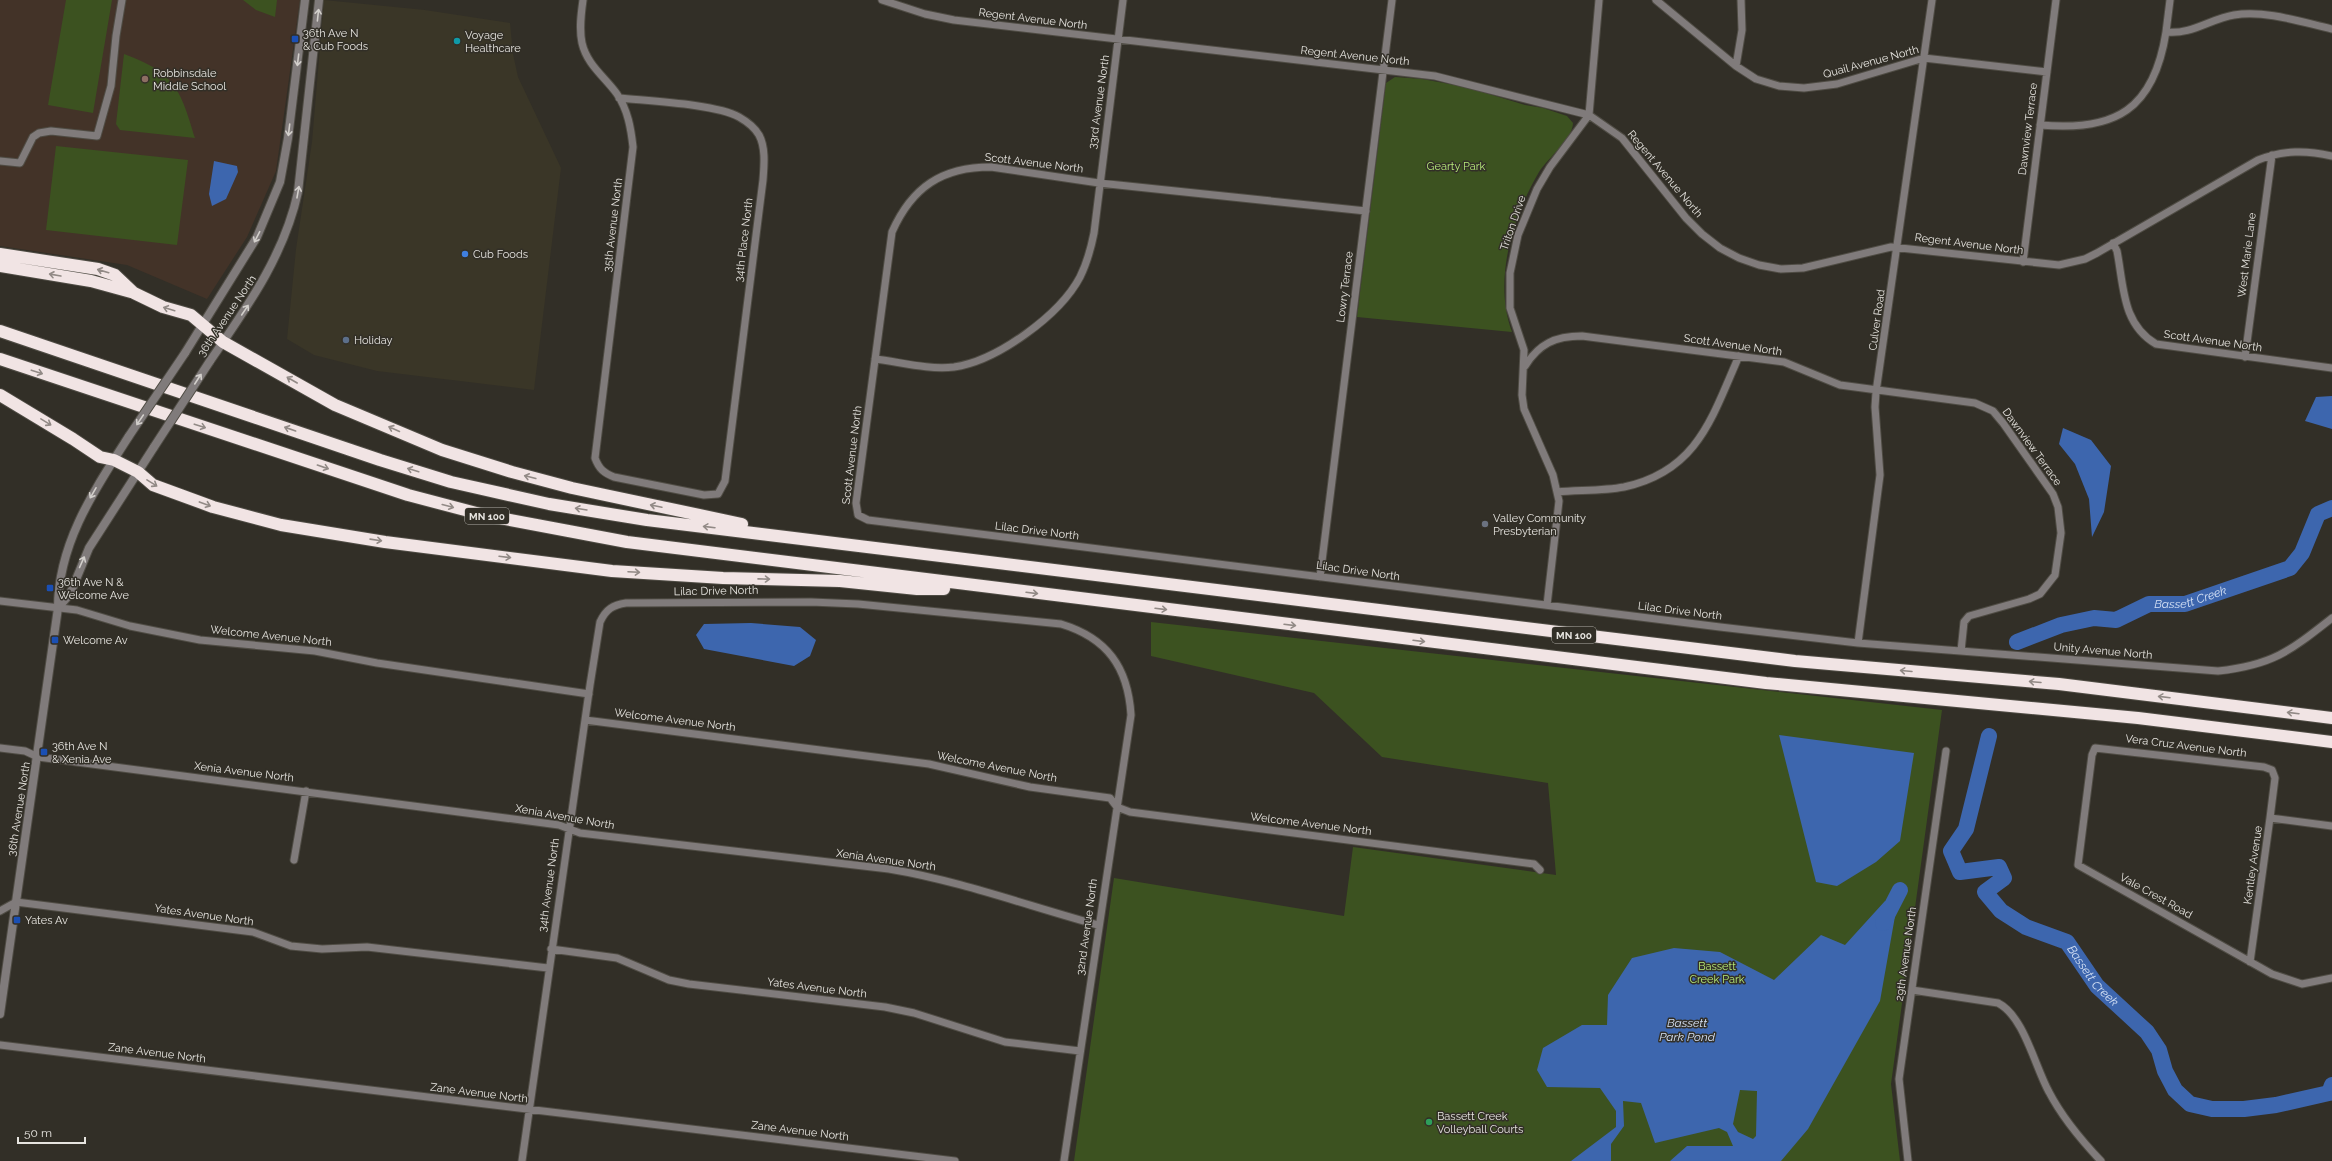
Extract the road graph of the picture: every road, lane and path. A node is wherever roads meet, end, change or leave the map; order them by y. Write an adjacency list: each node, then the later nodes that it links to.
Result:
1 (122, 0): 26 (street)
2 (305, 0): 35 (street, 36th Avenue North, one-way to 35)
3 (319, 0): 37 (street, 36th Avenue North, one-way to 3)
4 (583, 0): 21 (street, 35th Avenue North)
5 (882, 0): 16 (street, Regent Avenue North)
6 (1123, 0): 16 (street, 33rd Avenue North)
7 (1392, 0): 19 (street, Lowry Terrace)
8 (1600, 0): 22 (street)
9 (1656, 0): 18 (street, Quail Avenue North)
10 (1741, 0): 18 (street)
11 (1932, 0): 17 (street, Culver Road)
12 (2056, 0): 20 (street, Dawnview Terrace)
13 (2170, 0): 15 (street)
14 (2332, 29): 15 (street)
15 (2166, 32): 23 (street)
16 (1118, 40): 19 (street, Regent Avenue North); 27 (street, 33rd Avenue North)
17 (1924, 58): 18 (street, Quail Avenue North); 20 (street, Quail Avenue North); 30 (street, Culver Road)
18 (1736, 66)
19 (1384, 71): 22 (street, Regent Avenue North); 28 (street, Lowry Terrace)
20 (2047, 72): 23 (street, Dawnview Terrace)
21 (619, 98): 50 (street, 35th Avenue North); 50 (street, 34th Place North)
22 (1589, 115): 30 (street, Regent Avenue North); 42 (street, Triton Drive)
23 (2040, 125): 32 (street, Dawnview Terrace)
24 (2272, 155): 25 (street, Regent Avenue North); 29 (street, Regent Avenue North); 39 (street, West Marie Lane)
25 (2332, 156)
26 (0, 161)
27 (1099, 183): 28 (street, Scott Avenue North); 41 (street, 33rd Avenue North); 41 (street, Scott Avenue North)
28 (1366, 211): 53 (street, Lowry Terrace)
29 (2113, 243): 32 (street, Regent Avenue North); 39 (street, Scott Avenue North)
30 (1898, 247): 32 (street, Regent Avenue North); 44 (street, Culver Road)
31 (0, 254): 34 (highway, one-way to 31)
32 (2022, 262)
33 (0, 266): 34 (highway, one-way to 33)
34 (134, 293): 35 (highway, one-way to 34)
35 (202, 326): 37 (highway); 47 (street, 36th Avenue North, one-way to 47, bridge)
36 (0, 331): 52 (highway, MN 100, one-way to 36)
37 (223, 342): 48 (street, 36th Avenue North, one-way to 37, bridge); 52 (highway, one-way to 37)
38 (1739, 356): 42 (street, Scott Avenue North); 44 (street, Scott Avenue North); 49 (street)
39 (2245, 357): 43 (street, Scott Avenue North)
40 (0, 359): 54 (highway, MN 100, one-way to 54)
41 (874, 359): 51 (street, Scott Avenue North)
42 (1524, 366): 49 (street, Triton Drive)
43 (2332, 368)
44 (1877, 390): 46 (street, Scott Avenue North); 60 (street, Culver Road)
45 (0, 395): 47 (highway, one-way to 47)
46 (1993, 411): 61 (street, Dawnview Terrace)
47 (114, 460): 48 (highway); 57 (street, 36th Avenue North, one-way to 57)
48 (138, 472): 54 (highway, one-way to 54); 57 (street, 36th Avenue North, one-way to 48)
49 (1557, 492): 56 (street, Triton Drive)
50 (718, 494)
51 (858, 515): 53 (street, Lilac Drive North)
52 (818, 541): 64 (highway, MN 100, one-way to 52)
53 (1320, 577): 56 (street, Lilac Drive North)
54 (993, 588): 66 (highway, MN 100, one-way to 66)
55 (0, 601): 57 (street, Welcome Avenue North)
56 (1547, 604): 60 (street, Lilac Drive North)
57 (58, 608): 62 (street, Welcome Avenue North); 70 (street, 36th Avenue North)
58 (604, 613): 62 (street, 34th Avenue North); 63 (street, Lilac Drive North)
59 (2332, 618): 61 (street, Unity Avenue North)
60 (1858, 643): 61 (street, Unity Avenue North)
61 (1960, 651)
62 (588, 694): 65 (street, 34th Avenue North)
63 (1130, 696): 73 (street, 32nd Avenue North)
64 (2332, 718)
65 (585, 720): 73 (street, Welcome Avenue North); 76 (street, 34th Avenue North)
66 (2332, 742)
67 (0, 748): 70 (street, Xenia Avenue North)
68 (2095, 748): 71 (street, Vera Cruz Avenue North); 83 (street, Vale Crest Road)
69 (1946, 750): 86 (street, 29th Avenue North)
70 (38, 757): 72 (street, Xenia Avenue North); 79 (street, 36th Avenue North)
71 (2272, 770): 74 (street, Kentley Avenue)
72 (306, 791): 76 (street, Xenia Avenue North); 77 (street)
73 (1117, 807): 78 (street, Welcome Avenue North); 81 (street, 32nd Avenue North)
74 (2270, 818): 75 (street); 83 (street, Kentley Avenue)
75 (2332, 826)
76 (568, 829): 81 (street, Xenia Avenue North); 82 (street, 34th Avenue North)
77 (294, 860)
78 (1540, 870)
79 (16, 902): 80 (street); 84 (street, Yates Avenue North); 87 (street, 36th Avenue North)
80 (0, 911)
81 (1098, 925): 89 (street, 32nd Avenue North)
82 (551, 949): 84 (street, 34th Avenue North); 89 (street, Yates Avenue North)
83 (2250, 962): 85 (street, Vale Crest Road)
84 (548, 968): 90 (street, 34th Avenue North)
85 (2332, 978)
86 (1912, 990): 94 (street, 29th Avenue North); 95 (street)
87 (0, 1014)
88 (0, 1045): 90 (street, Zane Avenue North)
89 (1080, 1051): 93 (street, 32nd Avenue North)
90 (530, 1110): 91 (street, 34th Avenue North); 92 (street, Zane Avenue North)
91 (522, 1161)
92 (955, 1161)
93 (1064, 1161)
94 (1908, 1161)
95 (2101, 1161)

